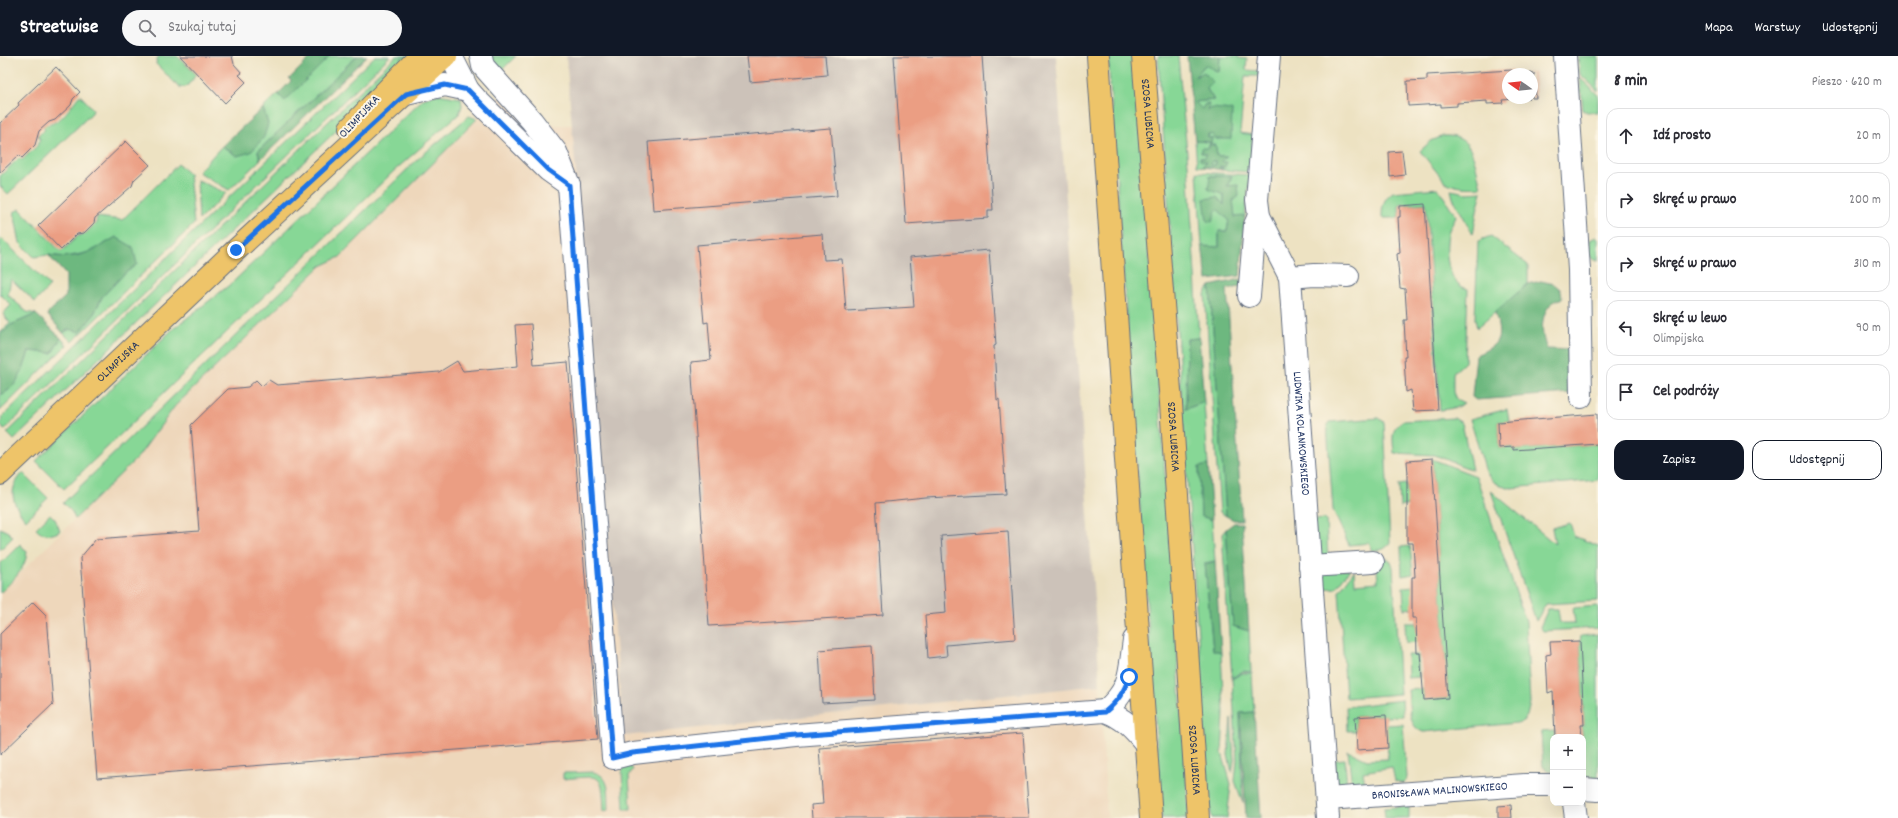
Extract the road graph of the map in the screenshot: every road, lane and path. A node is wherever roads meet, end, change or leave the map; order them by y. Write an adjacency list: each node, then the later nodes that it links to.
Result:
1 (420, 56): 2 (street); 15 (main road, OLIMPIJSKA)
2 (423, 56)
3 (446, 56): 12 (main road, OLIMPIJSKA)
4 (451, 56): 11 (street)
5 (458, 56): 10 (street)
6 (1098, 56): 23 (main road)
7 (1143, 56): 32 (main road, SZOSA LUBICKA)
8 (1269, 56): 14 (street, LUDWIKA KOLANKOWSKIEGO)
9 (1565, 56): 19 (street)
10 (482, 61): 13 (street)
11 (468, 90): 12 (street); 13 (street)
12 (406, 94): 15 (main road, OLIMPIJSKA)
13 (569, 185): 24 (street)
14 (1259, 216): 17 (street, LUDWIKA KOLANKOWSKIEGO); 18 (street)
15 (236, 250): 20 (main road, OLIMPIJSKA)
16 (1348, 276): 17 (street)
17 (1290, 277): 22 (street, LUDWIKA KOLANKOWSKIEGO)
18 (1249, 296)
19 (1582, 397)
20 (0, 474)
21 (1373, 562): 22 (street)
22 (1310, 566): 30 (street, LUDWIKA KOLANKOWSKIEGO)
23 (1137, 619): 24 (street); 25 (main road)
24 (1105, 712): 25 (street)
25 (1146, 744): 31 (main road)
26 (1550, 785): 30 (street, BRONISŁAWA MALINOWSKIEGO)
27 (1586, 788): 28 (street)
28 (1598, 790)
29 (1574, 806): 33 (street)
30 (1328, 809)
31 (1151, 818)
32 (1198, 818)
33 (1576, 818)

